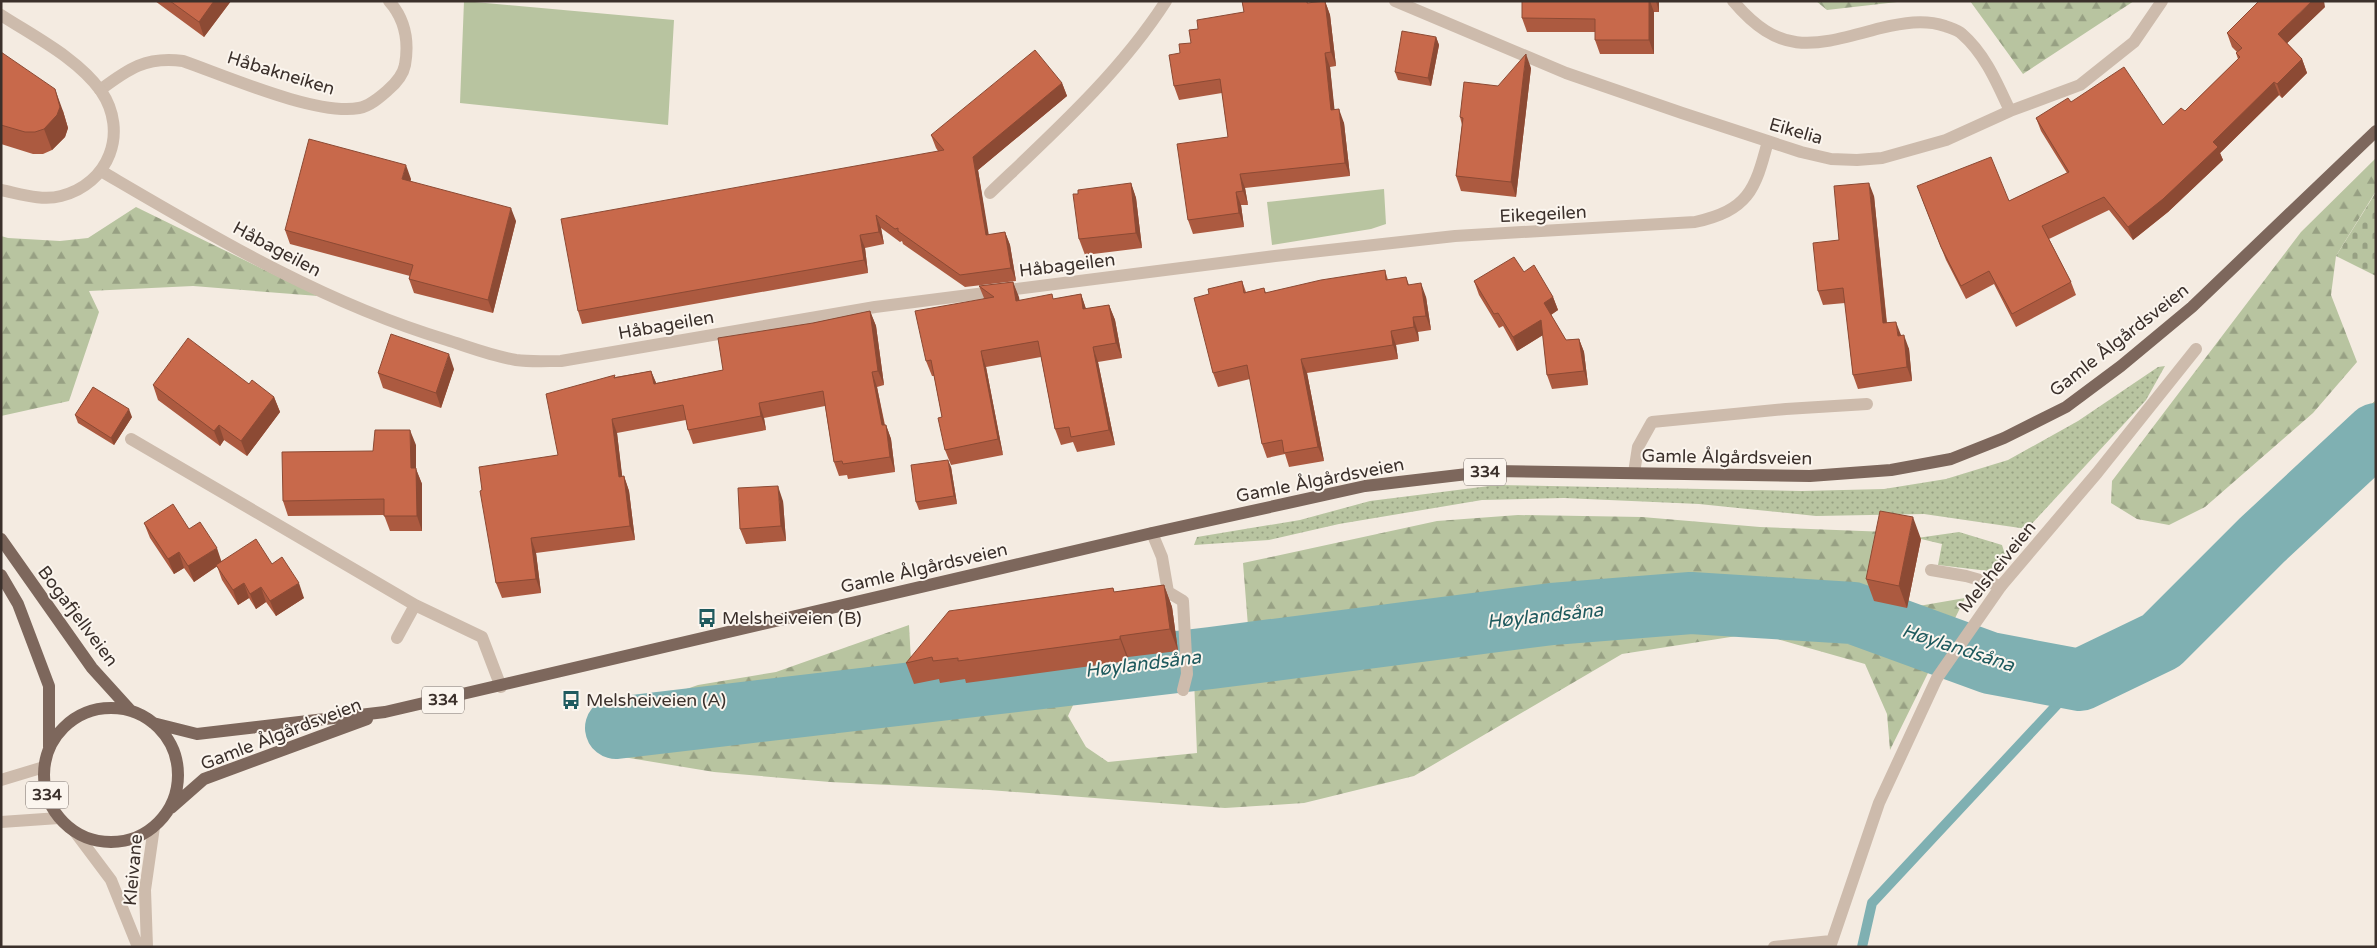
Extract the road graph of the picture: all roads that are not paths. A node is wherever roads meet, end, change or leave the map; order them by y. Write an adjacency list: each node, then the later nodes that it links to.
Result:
1 (390, 1): 7 (street, Håbakneiken)
2 (1166, 1): 13 (street)
3 (1395, 1): 10 (street, Eikelia)
4 (1733, 1): 8 (street)
5 (2162, 1): 8 (street, Eikelia)
6 (1, 15): 7 (street)
7 (100, 90): 11 (street)
8 (2010, 111): 10 (street, Eikelia)
9 (2376, 131): 18 (main road, Gamle Ålgårdsveien / 334)
10 (1768, 142): 14 (street, Eikegeilen)
11 (101, 171): 12 (street); 14 (street, Håbageilen)
12 (1, 190)
13 (990, 193)
14 (1275, 256)
15 (2196, 349): 23 (street, Melsheiveien)
16 (1867, 404): 18 (street)
17 (131, 439): 24 (street)
18 (1634, 473): 19 (main road, Gamle Ålgårdsveien / 334)
19 (1152, 533): 26 (main road, Gamle Ålgårdsveien / 334); 27 (street)
20 (1, 539): 28 (main road, Bogafjellveien / 334)
21 (1931, 570): 23 (street)
22 (1, 575): 31 (main road, 334)
23 (2001, 586): 39 (street, Melsheiveien)
24 (415, 605): 25 (street); 26 (street)
25 (396, 638)
26 (501, 687): 29 (main road, Gamle Ålgårdsveien / 334)
27 (1183, 690)
28 (131, 711): 30 (main road, 334); 31 (main road, 334)
29 (385, 712): 30 (main road, Gamle Ålgårdsveien / 334); 34 (main road, Gamle Ålgårdsveien / 334)
30 (154, 723): 34 (main road, 334)
31 (49, 748): 32 (main road, 334)
32 (44, 767): 33 (street); 35 (main road, 334)
33 (1, 780)
34 (168, 811): 37 (main road, 334)
35 (59, 818): 36 (street); 38 (main road, 334)
36 (1, 822)
37 (154, 827): 38 (main road, 334); 41 (street, Kleivane)
38 (75, 832): 40 (street, Kleivane)
39 (1831, 944): 42 (street)
40 (138, 947)
41 (147, 947)
42 (1774, 947)

